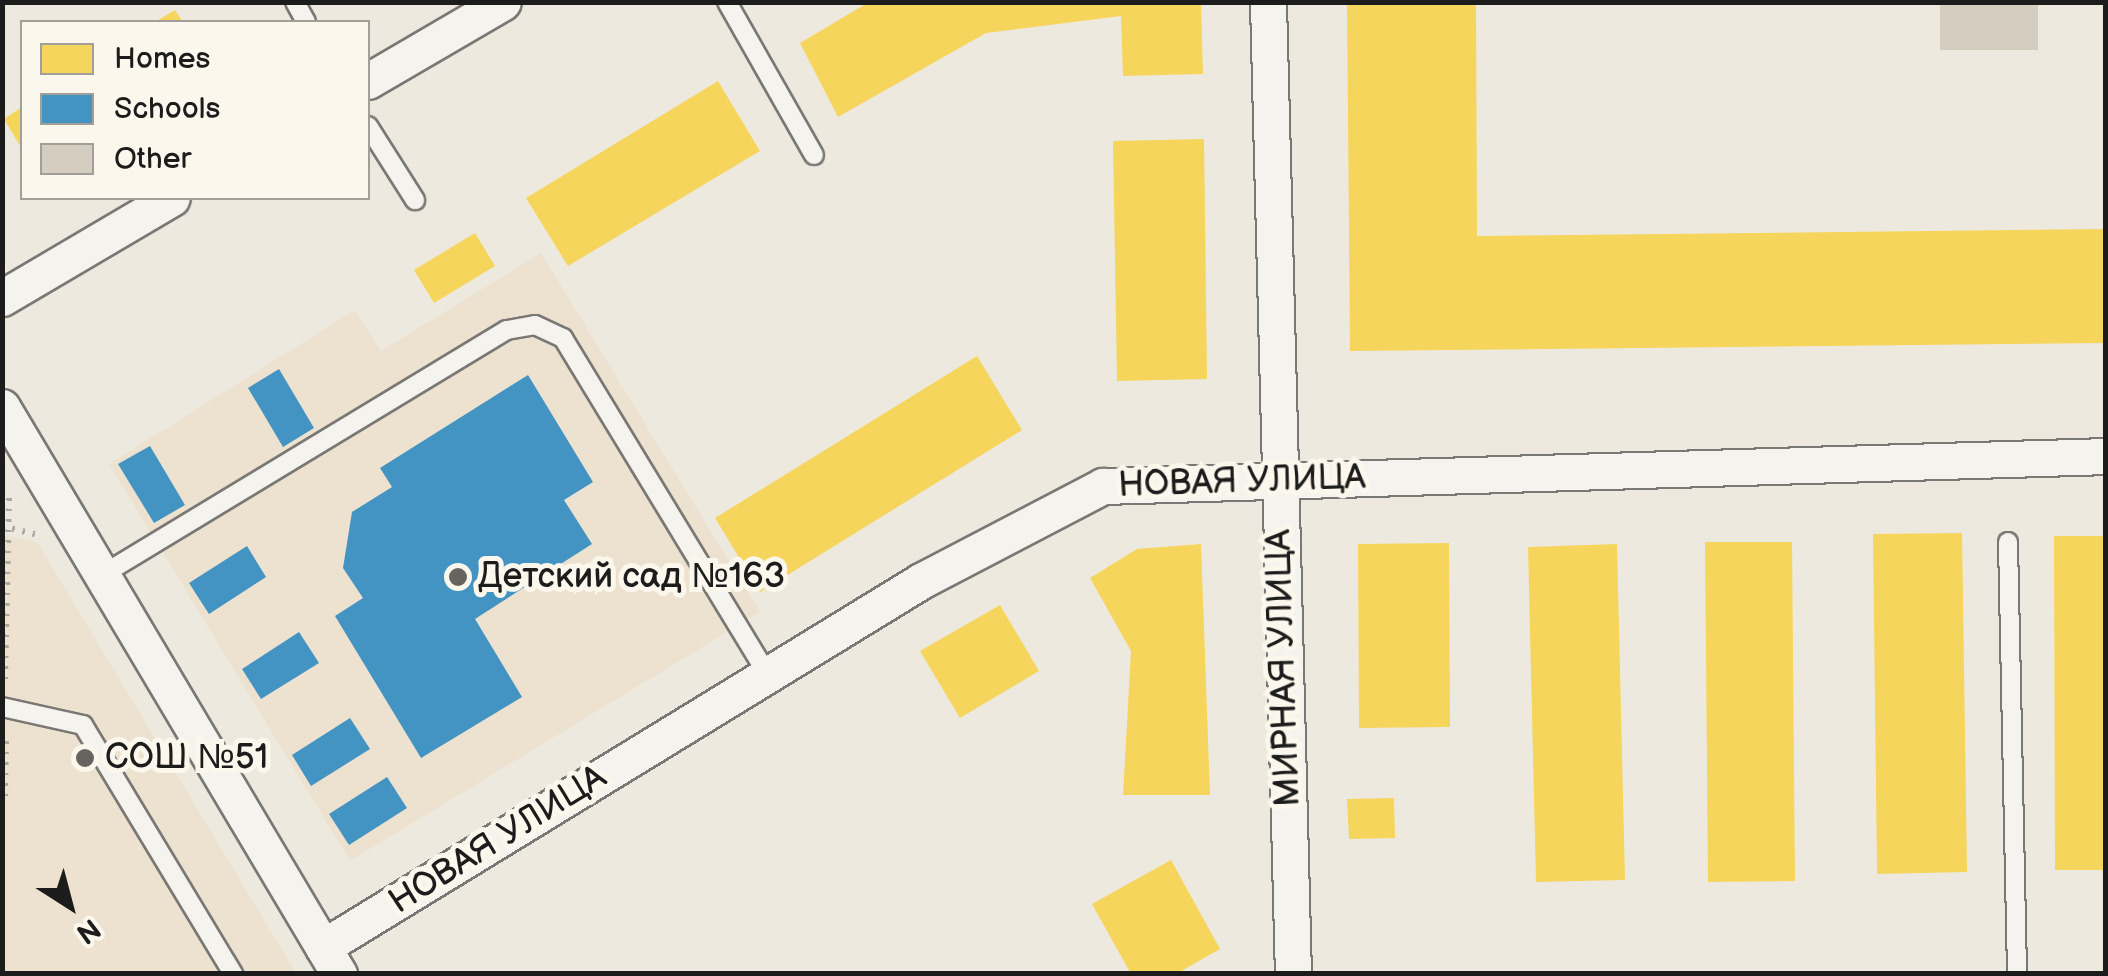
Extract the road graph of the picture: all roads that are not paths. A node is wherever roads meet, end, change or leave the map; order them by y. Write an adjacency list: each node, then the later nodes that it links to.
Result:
1 (503, 2): 4 (street)
2 (727, 2): 6 (lane)
3 (1268, 2): 12 (street, МИРНАЯ УЛИЦА)
4 (370, 80)
5 (370, 129): 8 (lane)
6 (814, 155)
7 (169, 200): 9 (street)
8 (416, 200)
9 (2, 298)
10 (2, 407): 14 (street)
11 (2106, 456): 12 (street, НОВАЯ УЛИЦА)
12 (1279, 480): 15 (street, НОВАЯ УЛИЦА); 19 (street, МИРНАЯ УЛИЦА)
13 (2008, 542): 20 (lane)
14 (102, 575): 15 (lane); 17 (street)
15 (768, 674): 17 (street, НОВАЯ УЛИЦА)
16 (4, 707): 18 (lane)
17 (331, 960)
18 (233, 974)
19 (1293, 974)
20 (2017, 974)

